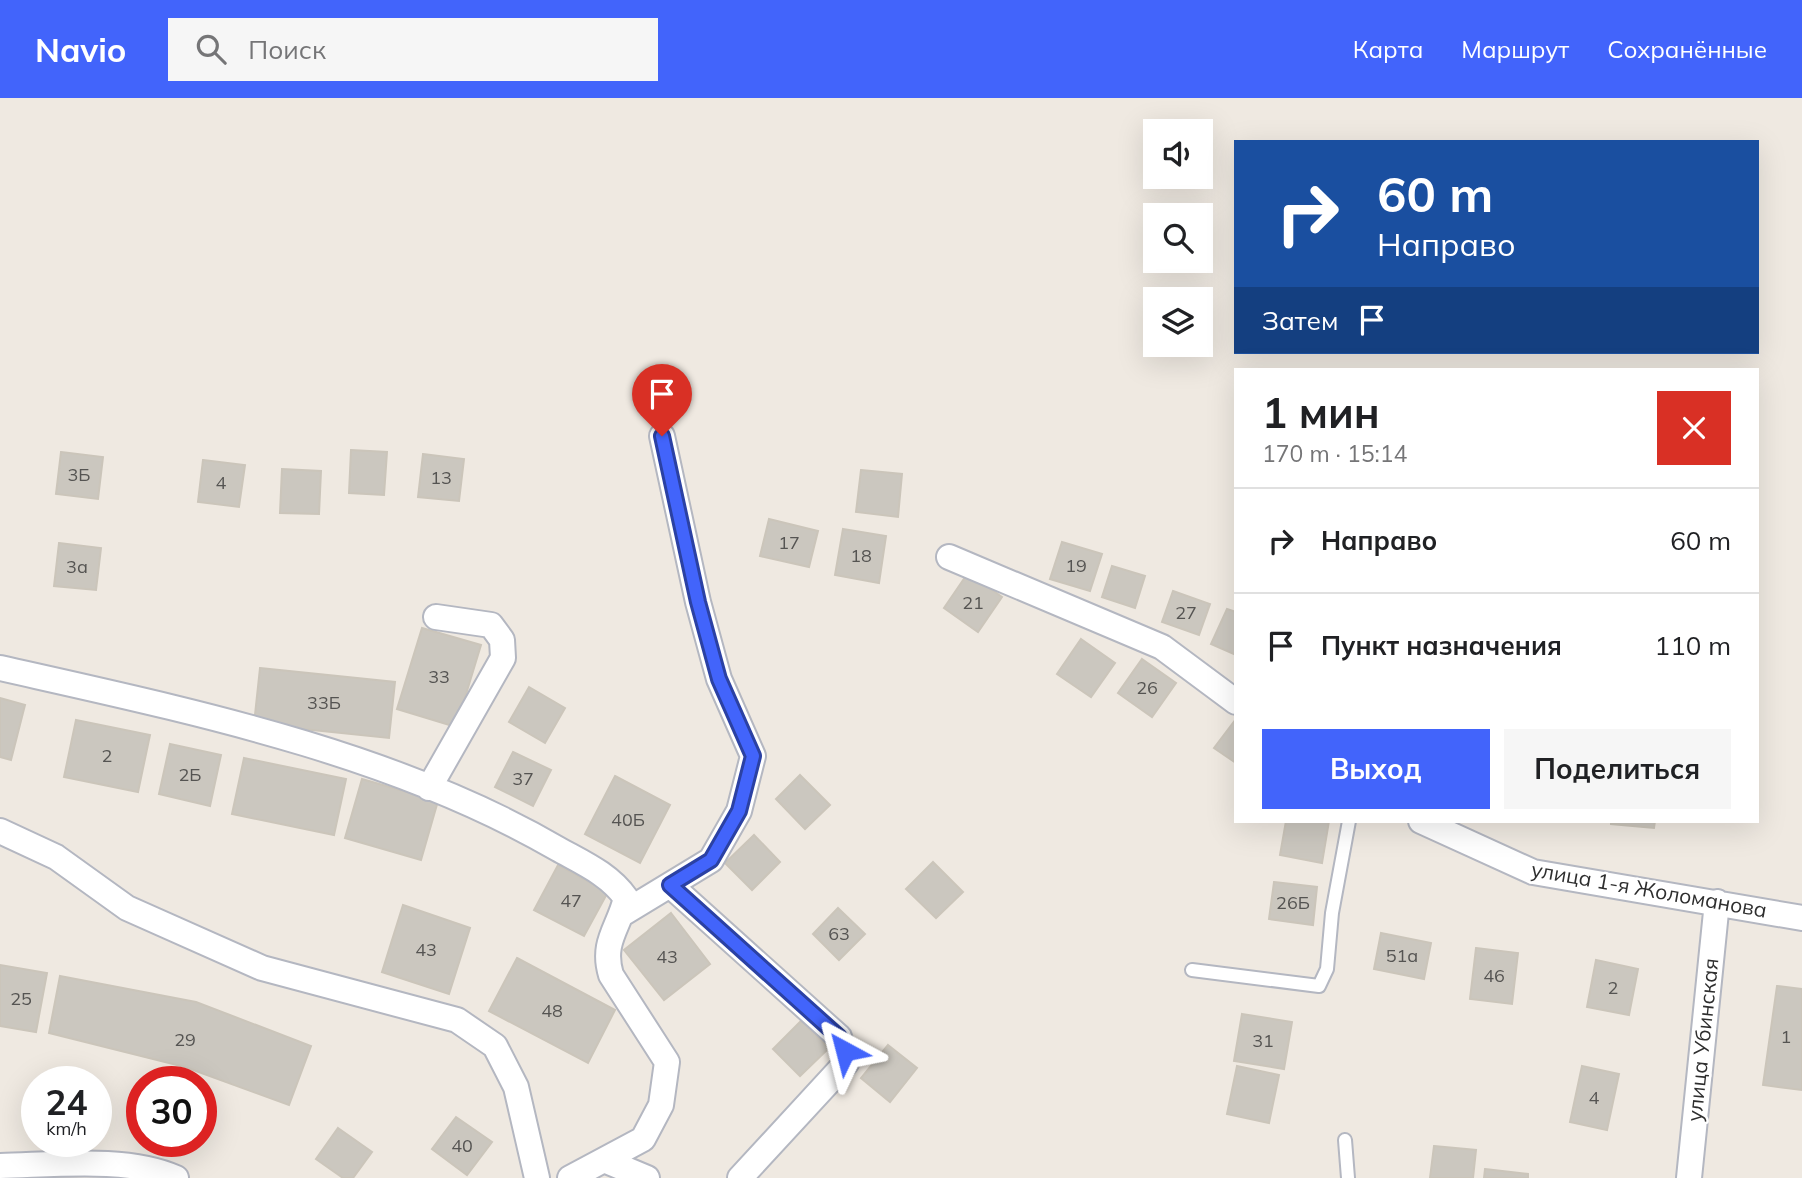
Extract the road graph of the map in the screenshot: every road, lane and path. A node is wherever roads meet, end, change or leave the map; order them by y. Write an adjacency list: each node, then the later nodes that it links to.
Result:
1 (662, 436): 10 (street)
2 (949, 557): 5 (street)
3 (436, 617): 6 (street)
4 (0, 668): 6 (street)
5 (1234, 701)
6 (429, 788): 12 (street)
7 (1349, 823): 14 (lane)
8 (1425, 823): 11 (street, улица 1-я Жоломанова)
9 (0, 831): 19 (street)
10 (670, 885): 12 (street); 22 (street)
11 (1717, 902): 13 (street, улица 1-я Жоломанова); 24 (street, улица Убинская)
12 (622, 914): 16 (street)
13 (1802, 918)
14 (1192, 970)
15 (1345, 1140): 23 (lane)
16 (604, 1160): 20 (street); 21 (street)
17 (0, 1166): 18 (street)
18 (176, 1178)
19 (537, 1178)
20 (570, 1178)
21 (647, 1178)
22 (740, 1178)
23 (1348, 1178)
24 (1689, 1178)

